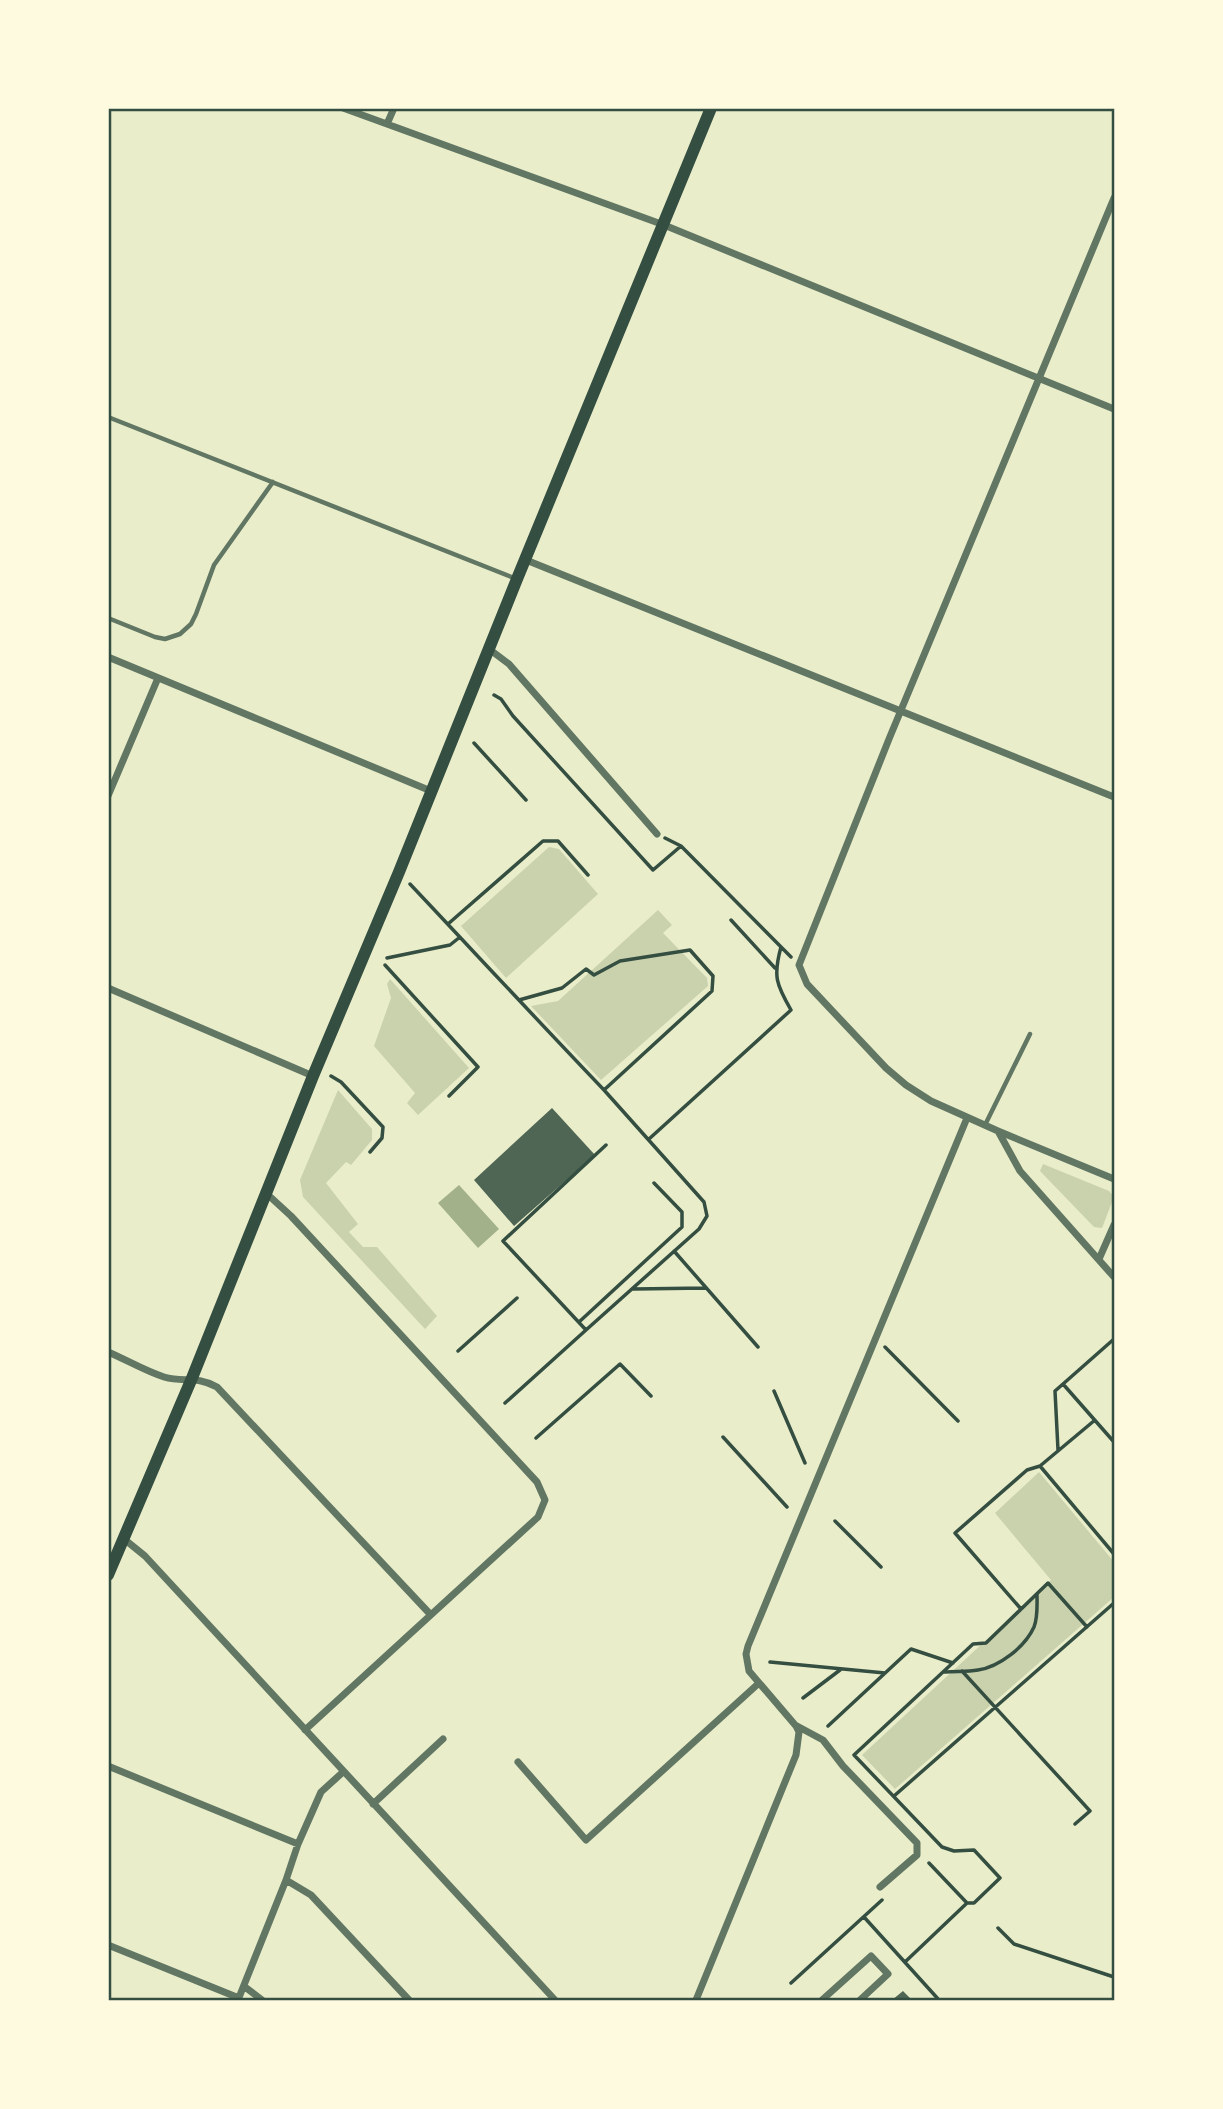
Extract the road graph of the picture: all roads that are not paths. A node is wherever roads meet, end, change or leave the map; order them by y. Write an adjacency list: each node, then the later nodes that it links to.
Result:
1 (343, 108): 4 (street)
2 (394, 108): 4 (street)
3 (711, 108): 6 (main road)
4 (387, 124): 6 (street)
5 (1115, 198): 7 (street)
6 (664, 225): 7 (street); 11 (main road)
7 (1040, 378): 8 (street); 17 (street)
8 (1115, 409)
9 (108, 417): 10 (lane)
10 (273, 482): 12 (lane); 13 (lane)
11 (526, 559): 12 (main road); 17 (street)
12 (517, 579): 14 (main road)
13 (108, 618)
14 (489, 649): 18 (main road); 21 (street)
15 (108, 657): 16 (street)
16 (158, 678): 18 (street); 19 (street)
17 (902, 712): 20 (street); 25 (street)
18 (431, 791): 24 (main road)
19 (108, 796)
20 (1115, 797)
21 (657, 834)
22 (108, 988): 24 (street)
23 (1030, 1034): 26 (lane)
24 (313, 1076): 29 (main road)
25 (967, 1118): 26 (street); 38 (street)
26 (984, 1126): 27 (street)
27 (998, 1131): 28 (street); 31 (street)
28 (1115, 1180)
29 (266, 1193): 34 (main road); 37 (street)
30 (1115, 1224): 31 (street)
31 (1099, 1259): 32 (street)
32 (1115, 1277)
33 (108, 1352): 34 (street)
34 (191, 1378): 35 (main road); 37 (street)
35 (124, 1539): 36 (main road); 40 (street)
36 (108, 1576)
37 (430, 1614): 40 (street)
38 (759, 1683): 39 (street); 42 (street)
39 (796, 1726): 48 (street); 55 (street)
40 (305, 1730): 44 (street)
41 (443, 1739): 45 (street)
42 (518, 1762)
43 (108, 1766): 46 (street)
44 (343, 1772): 45 (street); 46 (street)
45 (373, 1804): 54 (street)
46 (298, 1844): 47 (street)
47 (286, 1880): 50 (street); 53 (street)
48 (880, 1887)
49 (108, 1945): 51 (street)
50 (245, 1987): 51 (street); 52 (street)
51 (239, 1999)
52 (262, 2000)
53 (409, 2000)
54 (555, 2000)
55 (696, 2000)
56 (822, 2000): 57 (street)
57 (860, 2000)

